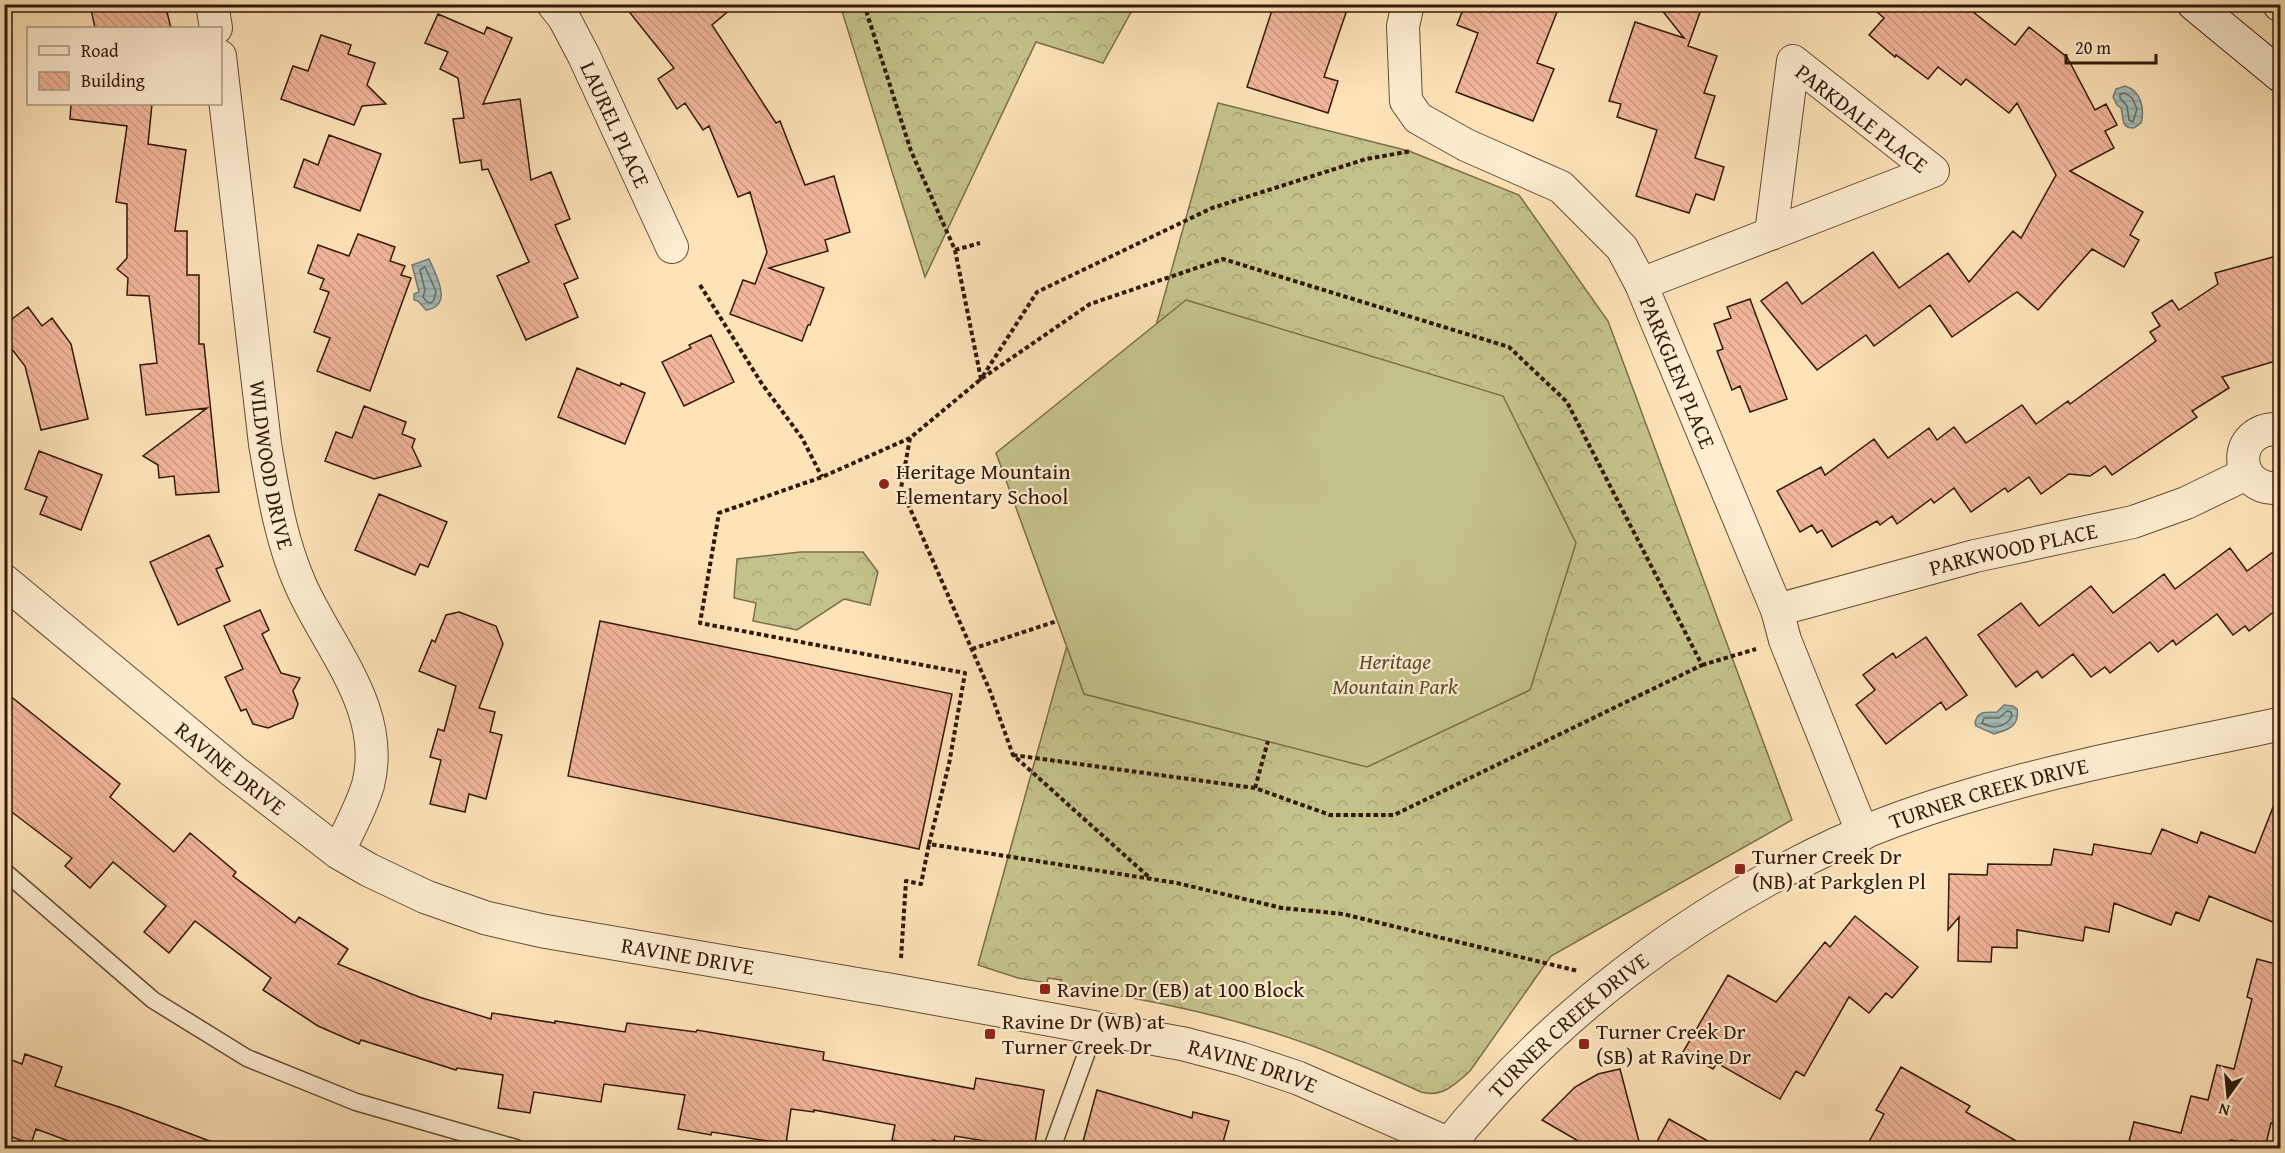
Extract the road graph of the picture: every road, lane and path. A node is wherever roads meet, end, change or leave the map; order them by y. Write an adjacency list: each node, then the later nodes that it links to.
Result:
1 (212, 4): 6 (street)
2 (553, 4): 12 (street, LAUREL PLACE)
3 (864, 4): 13 (path)
4 (1408, 4): 14 (street, PARKGLEN PLACE)
5 (2194, 4): 8 (street)
6 (216, 27)
7 (222, 73): 34 (street, WILDWOOD DRIVE)
8 (2280, 75)
9 (1419, 150): 16 (path)
10 (1771, 234): 10 (street, PARKDALE PLACE); 14 (street, PARKDALE PLACE)
11 (980, 243): 13 (path)
12 (672, 247)
13 (955, 250): 16 (path)
14 (1641, 284): 23 (street, PARKGLEN PLACE)
15 (700, 285): 20 (path)
16 (981, 379): 18 (path); 27 (path)
17 (2280, 429): 19 (street)
18 (910, 438): 20 (path); 26 (path)
19 (2246, 474): 21 (street); 23 (street, PARKWOOD PLACE)
20 (822, 477): 33 (path)
21 (2280, 488)
22 (4, 581): 34 (street, RAVINE DRIVE)
23 (1777, 610): 32 (street, PARKGLEN PLACE)
24 (1057, 621): 26 (path)
25 (1765, 646): 27 (path)
26 (972, 649): 30 (path)
27 (1702, 665): 31 (path)
28 (2280, 724): 32 (street, TURNER CREEK DRIVE)
29 (1268, 741): 31 (path)
30 (1013, 755): 31 (path); 36 (path)
31 (1255, 788)
32 (1863, 834): 40 (street, TURNER CREEK DRIVE)
33 (929, 844): 36 (path); 37 (path)
34 (338, 852): 39 (street, RAVINE DRIVE)
35 (4, 870): 41 (lane)
36 (1152, 880): 38 (path)
37 (901, 958)
38 (1582, 972)
39 (1096, 1027): 40 (street, RAVINE DRIVE); 42 (lane)
40 (1451, 1147)
41 (516, 1149)
42 (1052, 1149)

